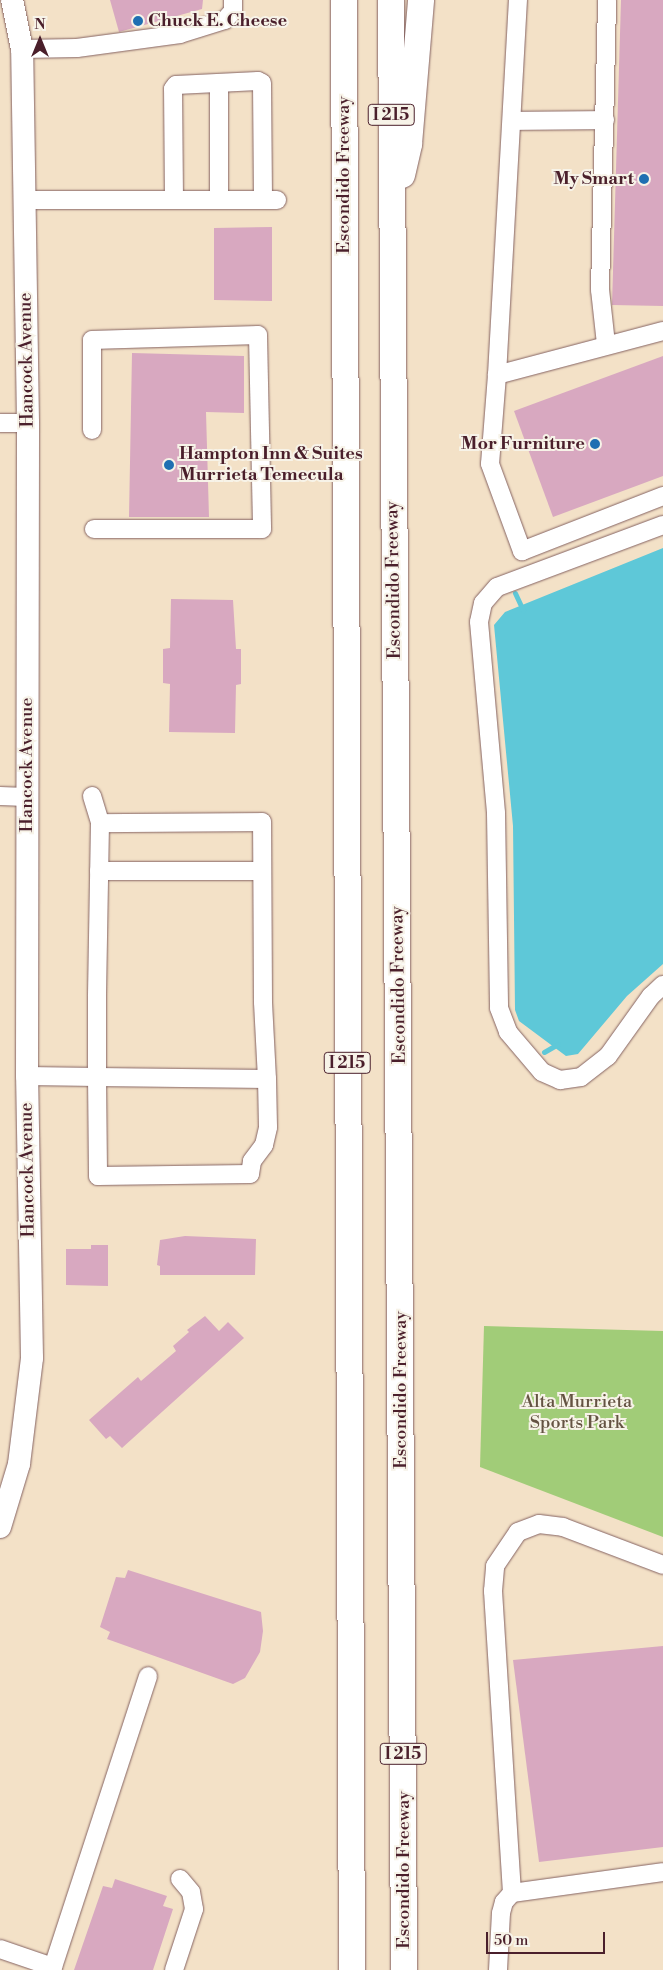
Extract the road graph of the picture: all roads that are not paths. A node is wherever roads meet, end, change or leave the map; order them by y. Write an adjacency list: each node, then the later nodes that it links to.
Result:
1 (12, 0): 9 (main road, Hancock Avenue)
2 (233, 0): 9 (street)
3 (329, 0): 13 (highway)
4 (344, 0): 13 (highway, Escondido Freeway / I 215)
5 (391, 0): 17 (highway, Escondido Freeway / I 215)
6 (421, 0): 17 (highway)
7 (518, 0): 12 (street)
8 (607, 0): 11 (street)
9 (22, 49): 14 (main road, Hancock Avenue)
10 (219, 83): 15 (street); 16 (street); 16 (street)
11 (604, 120): 12 (street); 19 (street)
12 (512, 121): 20 (street)
13 (343, 168): 44 (highway, Escondido Freeway / I 215)
14 (24, 200): 15 (street); 22 (main road, Hancock Avenue)
15 (174, 200): 16 (street)
16 (219, 200)
17 (391, 230): 47 (highway, Escondido Freeway / I 215)
18 (663, 331): 19 (street)
19 (606, 344): 20 (street)
20 (497, 375): 24 (street)
21 (0, 423): 22 (street)
22 (28, 423): 29 (main road, Hancock Avenue)
23 (92, 430): 26 (street)
24 (663, 496)
25 (663, 524): 33 (street)
26 (94, 529)
27 (0, 796): 29 (street)
28 (92, 796): 30 (street)
29 (26, 797): 34 (main road, Hancock Avenue)
30 (100, 823): 31 (street); 32 (street)
31 (262, 871): 32 (street); 36 (street)
32 (99, 872): 35 (street)
33 (663, 985)
34 (27, 1076): 35 (street); 37 (main road, Hancock Avenue)
35 (97, 1077): 36 (street); 36 (street)
36 (267, 1078)
37 (0, 1527)
38 (663, 1565): 42 (street)
39 (148, 1676): 45 (street)
40 (662, 1877): 42 (street)
41 (180, 1880): 46 (street)
42 (512, 1893): 48 (street)
43 (0, 1949): 45 (street)
44 (351, 1966)
45 (52, 1969)
46 (174, 1970)
47 (404, 1970)
48 (498, 1970)

